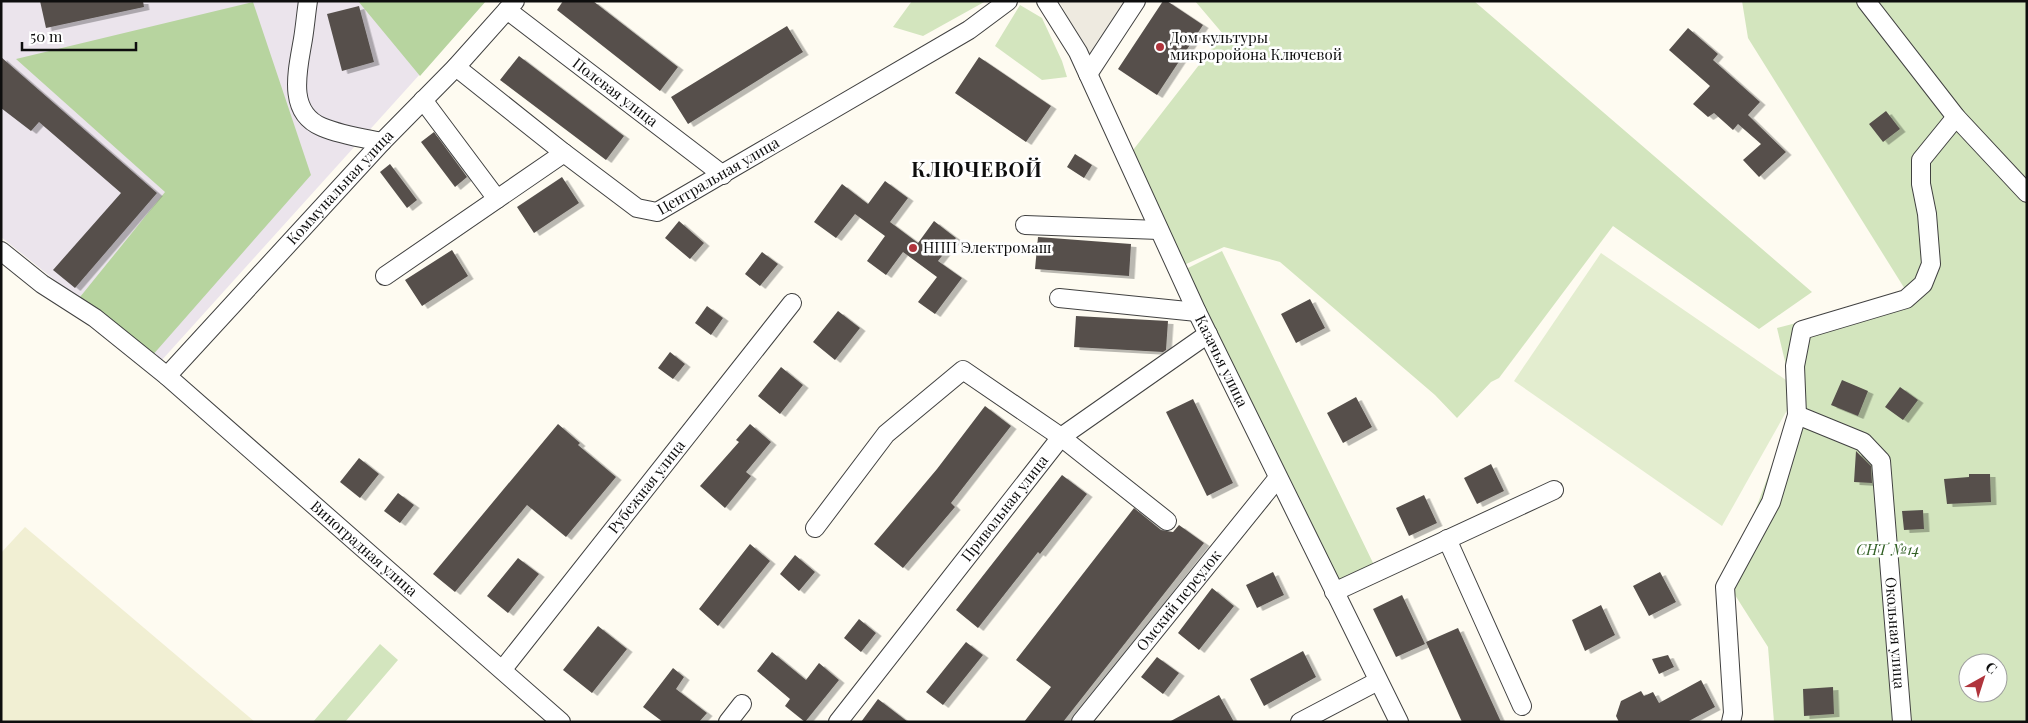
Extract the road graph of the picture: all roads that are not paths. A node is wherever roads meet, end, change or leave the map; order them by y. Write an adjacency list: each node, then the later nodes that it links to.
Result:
1 (308, 1): 11 (street)
2 (1008, 1): 13 (street, Центральная улица)
3 (1046, 1): 8 (street, Казачья улица)
4 (1136, 1): 8 (street)
5 (1866, 1): 10 (street)
6 (511, 6): 7 (street, Коммунальная улица); 13 (street, Полевая улица)
7 (456, 67): 9 (street, Коммунальная улица); 12 (street, Центральная улица)
8 (1088, 74): 17 (street, Казачья улица)
9 (423, 100): 11 (street, Коммунальная улица); 15 (street)
10 (1956, 116): 14 (street); 25 (street)
11 (382, 142): 24 (street, Коммунальная улица)
12 (564, 153): 13 (street, Центральная улица); 15 (street)
13 (723, 175)
14 (2027, 193)
15 (497, 199): 19 (street)
16 (1025, 225): 17 (street)
17 (1159, 230): 22 (street, Казачья улица)
18 (1, 251): 24 (street, Виноградная улица)
19 (385, 276)
20 (1059, 298): 22 (street)
21 (792, 303): 33 (street, Рубежная улица)
22 (1197, 312): 23 (street, Казачья улица)
23 (1208, 334): 26 (street, Привольная улица); 27 (street, Казачья улица)
24 (167, 376): 33 (street, Виноградная улица)
25 (1797, 416): 43 (street); 44 (street, Окольная улица)
26 (1061, 437): 29 (street); 30 (street); 39 (street, Привольная улица)
27 (1277, 479): 32 (street, Казачья улица); 40 (street, Омский переулок)
28 (1554, 490): 31 (street)
29 (1167, 521)
30 (815, 528)
31 (1447, 539): 32 (street); 36 (street)
32 (1334, 592): 34 (street, Казачья улица)
33 (503, 669): 37 (street, Виноградная улица)
34 (1378, 681): 41 (street); 42 (street, Казачья улица)
35 (742, 704): 38 (street)
36 (1522, 706)
37 (561, 722)
38 (728, 722)
39 (838, 722)
40 (1081, 722)
41 (1300, 722)
42 (1398, 722)
43 (1731, 722)
44 (1902, 722)

